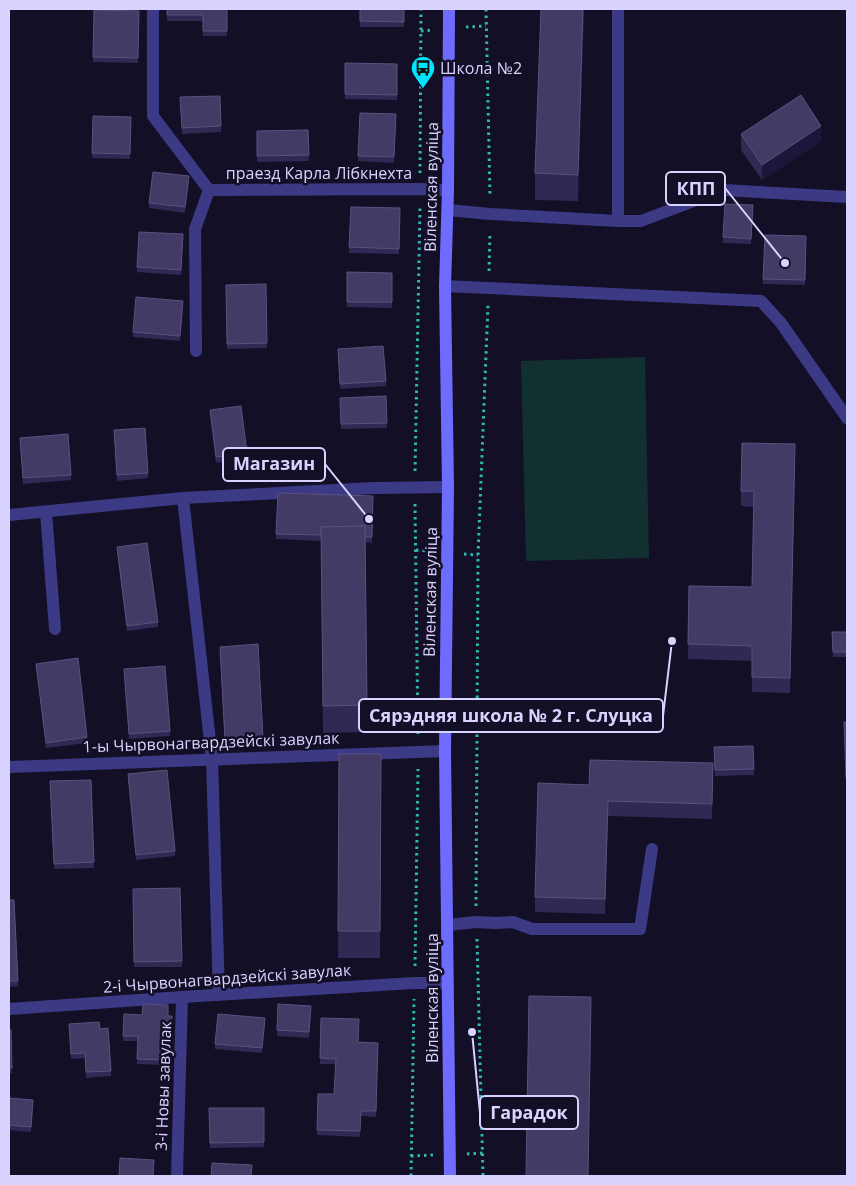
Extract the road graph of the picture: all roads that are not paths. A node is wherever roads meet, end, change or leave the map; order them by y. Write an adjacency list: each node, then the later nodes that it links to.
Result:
1 (153, 9): 4 (street, праезд Карла Лібкнехта)
2 (449, 9): 5 (main road, Віленская вуліца)
3 (618, 9): 8 (street)
4 (209, 190): 5 (street, праезд Карла Лібкнехта); 10 (street)
5 (448, 190): 7 (main road, Віленская вуліца)
6 (847, 197): 8 (street)
7 (448, 210): 8 (street); 9 (main road, Віленская вуліца)
8 (618, 221)
9 (446, 286): 11 (street); 12 (main road, Віленская вуліца)
10 (196, 351)
11 (847, 418)
12 (448, 488): 13 (street); 17 (main road, Віленская вуліца)
13 (183, 498): 14 (street); 18 (street)
14 (46, 512): 15 (street); 16 (street)
15 (9, 515)
16 (55, 630)
17 (445, 751): 18 (street, 1-ы Чырвонагвардзейскі завулак); 21 (main road, Віленская вуліца)
18 (212, 759): 19 (street, 1-ы Чырвонагвардзейскі завулак); 23 (street)
19 (9, 766)
20 (652, 849): 21 (street)
21 (448, 925): 22 (main road, Віленская вуліца)
22 (447, 983): 23 (street, 2-і Чырвонагвардзейскі завулак); 27 (main road, Віленская вуліца)
23 (219, 995): 24 (street, 2-і Чырвонагвардзейскі завулак)
24 (182, 997): 25 (street, 2-і Чырвонагвардзейскі завулак); 26 (street, 3-і Новы завулак)
25 (9, 1009)
26 (177, 1176)
27 (450, 1176)

